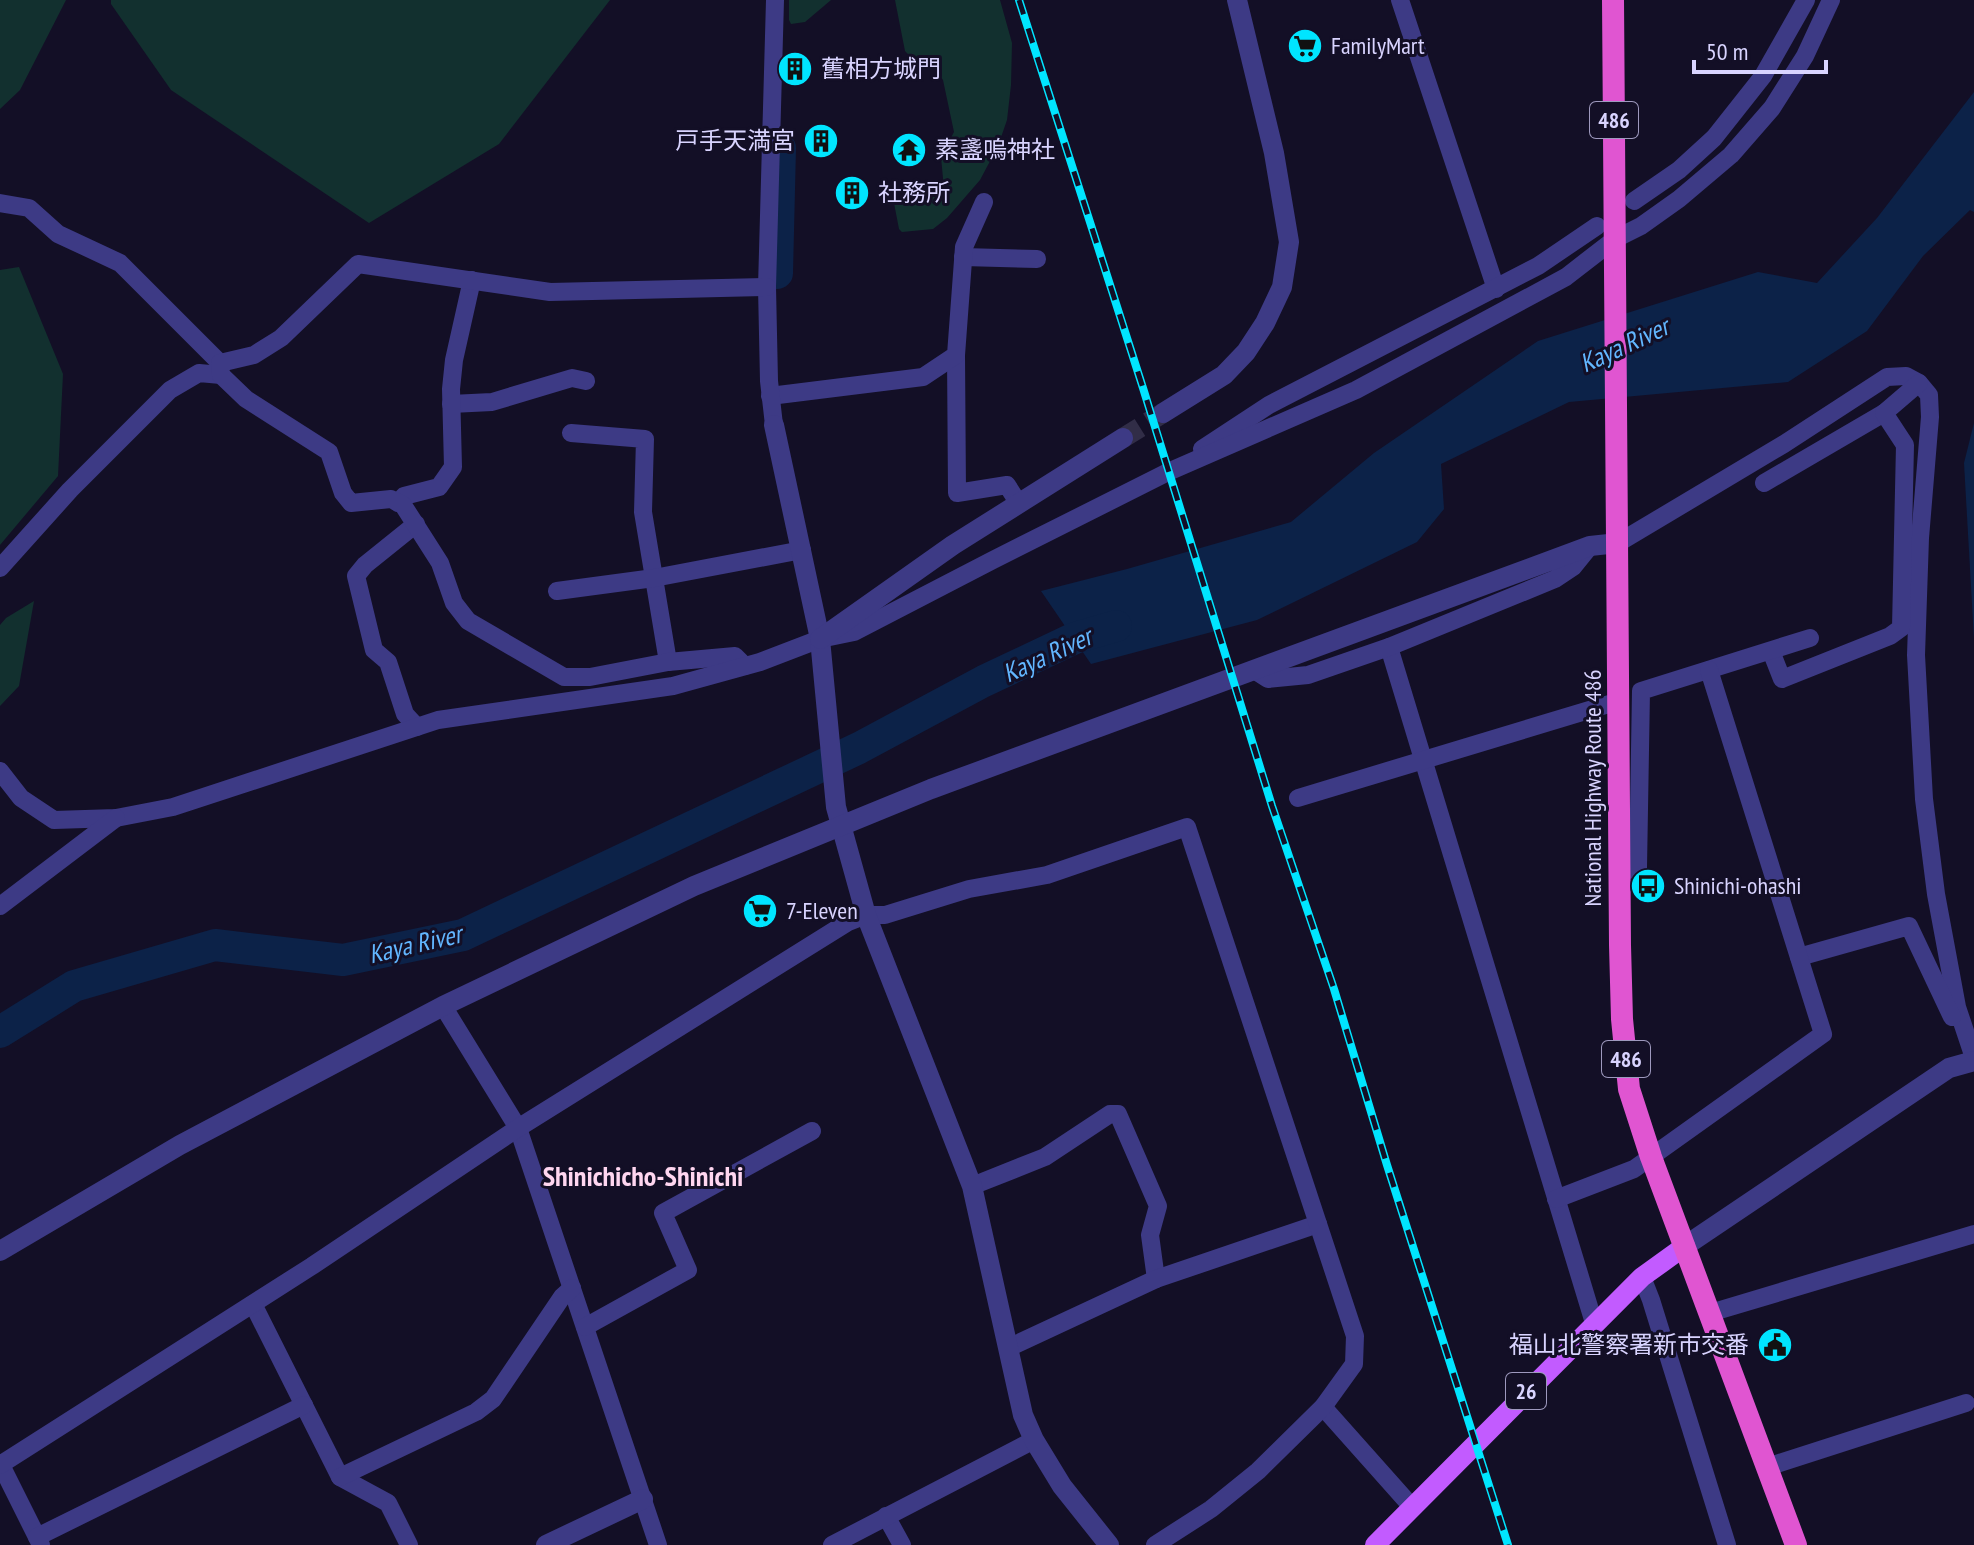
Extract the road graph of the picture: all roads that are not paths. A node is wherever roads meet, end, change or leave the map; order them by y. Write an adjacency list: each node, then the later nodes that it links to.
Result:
1 (775, 0): 14 (street)
2 (1237, 0): 22 (street)
3 (1400, 0): 15 (street)
4 (1613, 0): 10 (highway, National Highway Route 486 / 486)
5 (1806, 0): 7 (street)
6 (1831, 0): 10 (street)
7 (1634, 201)
8 (984, 202): 11 (street)
9 (0, 203): 17 (street)
10 (1606, 233): 15 (street); 27 (street); 32 (highway, National Highway Route 486 / 486)
11 (963, 257): 12 (street); 16 (street)
12 (1037, 259)
13 (472, 280): 14 (street); 17 (street); 21 (street)
14 (767, 287): 20 (street)
15 (1496, 289): 27 (street)
16 (956, 355): 20 (street); 30 (street)
17 (220, 369): 29 (street); 35 (street)
18 (586, 381): 21 (street)
19 (1919, 383): 23 (street); 32 (street); 58 (street)
20 (770, 396): 24 (street)
21 (451, 404): 29 (street)
22 (1163, 413)
23 (1884, 413): 28 (street); 41 (street)
24 (774, 425): 34 (street)
25 (571, 433): 36 (street)
26 (1123, 438): 30 (street)
27 (1200, 459): 39 (street)
28 (1764, 483)
29 (398, 503): 31 (street)
30 (1019, 504): 39 (street)
31 (416, 524): 42 (street); 47 (street)
32 (1618, 543): 33 (street); 46 (highway, National Highway Route 486 / 486)
33 (1590, 546): 40 (street); 44 (street)
34 (802, 550): 36 (street); 39 (street)
35 (0, 568)
36 (654, 578): 37 (street); 42 (street)
37 (557, 591)
38 (1810, 638): 41 (street)
39 (820, 639): 43 (street); 51 (street)
40 (1389, 647): 44 (street); 48 (street)
41 (1771, 651): 45 (street)
42 (668, 662): 43 (street)
43 (745, 666): 47 (street)
44 (1254, 670): 51 (street)
45 (1709, 670): 53 (street); 56 (street)
46 (1619, 701): 48 (street); 53 (highway, National Highway Route 486 / 486)
47 (417, 727): 52 (street)
48 (1423, 760): 50 (street); 64 (street)
49 (0, 771): 52 (street)
50 (1298, 798)
51 (838, 817): 55 (street); 57 (street)
52 (116, 818): 54 (street)
53 (1619, 872): 62 (highway, National Highway Route 486 / 486)
54 (0, 906)
55 (866, 915): 60 (street); 63 (street); 65 (street)
56 (1799, 957): 58 (street); 62 (street)
57 (443, 1006): 60 (street); 68 (street)
58 (1966, 1036): 59 (street)
59 (1974, 1060): 67 (street)
60 (518, 1128): 71 (street); 72 (street)
61 (812, 1131): 75 (street)
62 (1651, 1157): 64 (street); 67 (highway, National Highway Route 486 / 486)
63 (972, 1186): 70 (street); 76 (street)
64 (1556, 1199): 74 (street)
65 (1318, 1224): 70 (street); 79 (street)
66 (1974, 1234): 73 (street)
67 (1685, 1246): 69 (main road, 26); 73 (highway, National Highway Route 486 / 486)
68 (0, 1251)
69 (1642, 1277): 74 (main road, 26); 96 (street)
70 (1156, 1279): 76 (street)
71 (572, 1288): 75 (street); 83 (street)
72 (253, 1304): 78 (street); 81 (street)
73 (1710, 1313): 82 (highway, National Highway Route 486 / 486)
74 (1594, 1323): 85 (main road, 26)
75 (585, 1327): 84 (street)
76 (1008, 1348): 80 (street)
77 (1966, 1403): 82 (street)
78 (304, 1405): 83 (street); 87 (street)
79 (1323, 1407): 85 (street); 94 (street)
80 (1034, 1440): 86 (street); 93 (street)
81 (0, 1464): 87 (street)
82 (1767, 1467): 97 (highway, National Highway Route 486 / 486)
83 (340, 1477): 88 (street)
84 (643, 1499): 89 (street); 90 (street)
85 (1412, 1507): 95 (main road, 26)
86 (886, 1516): 91 (street); 92 (street)
87 (39, 1541)
88 (409, 1545)
89 (546, 1545)
90 (658, 1545)
91 (832, 1545)
92 (902, 1545)
93 (1109, 1545)
94 (1155, 1545)
95 (1375, 1545)
96 (1727, 1545)
97 (1796, 1545)

